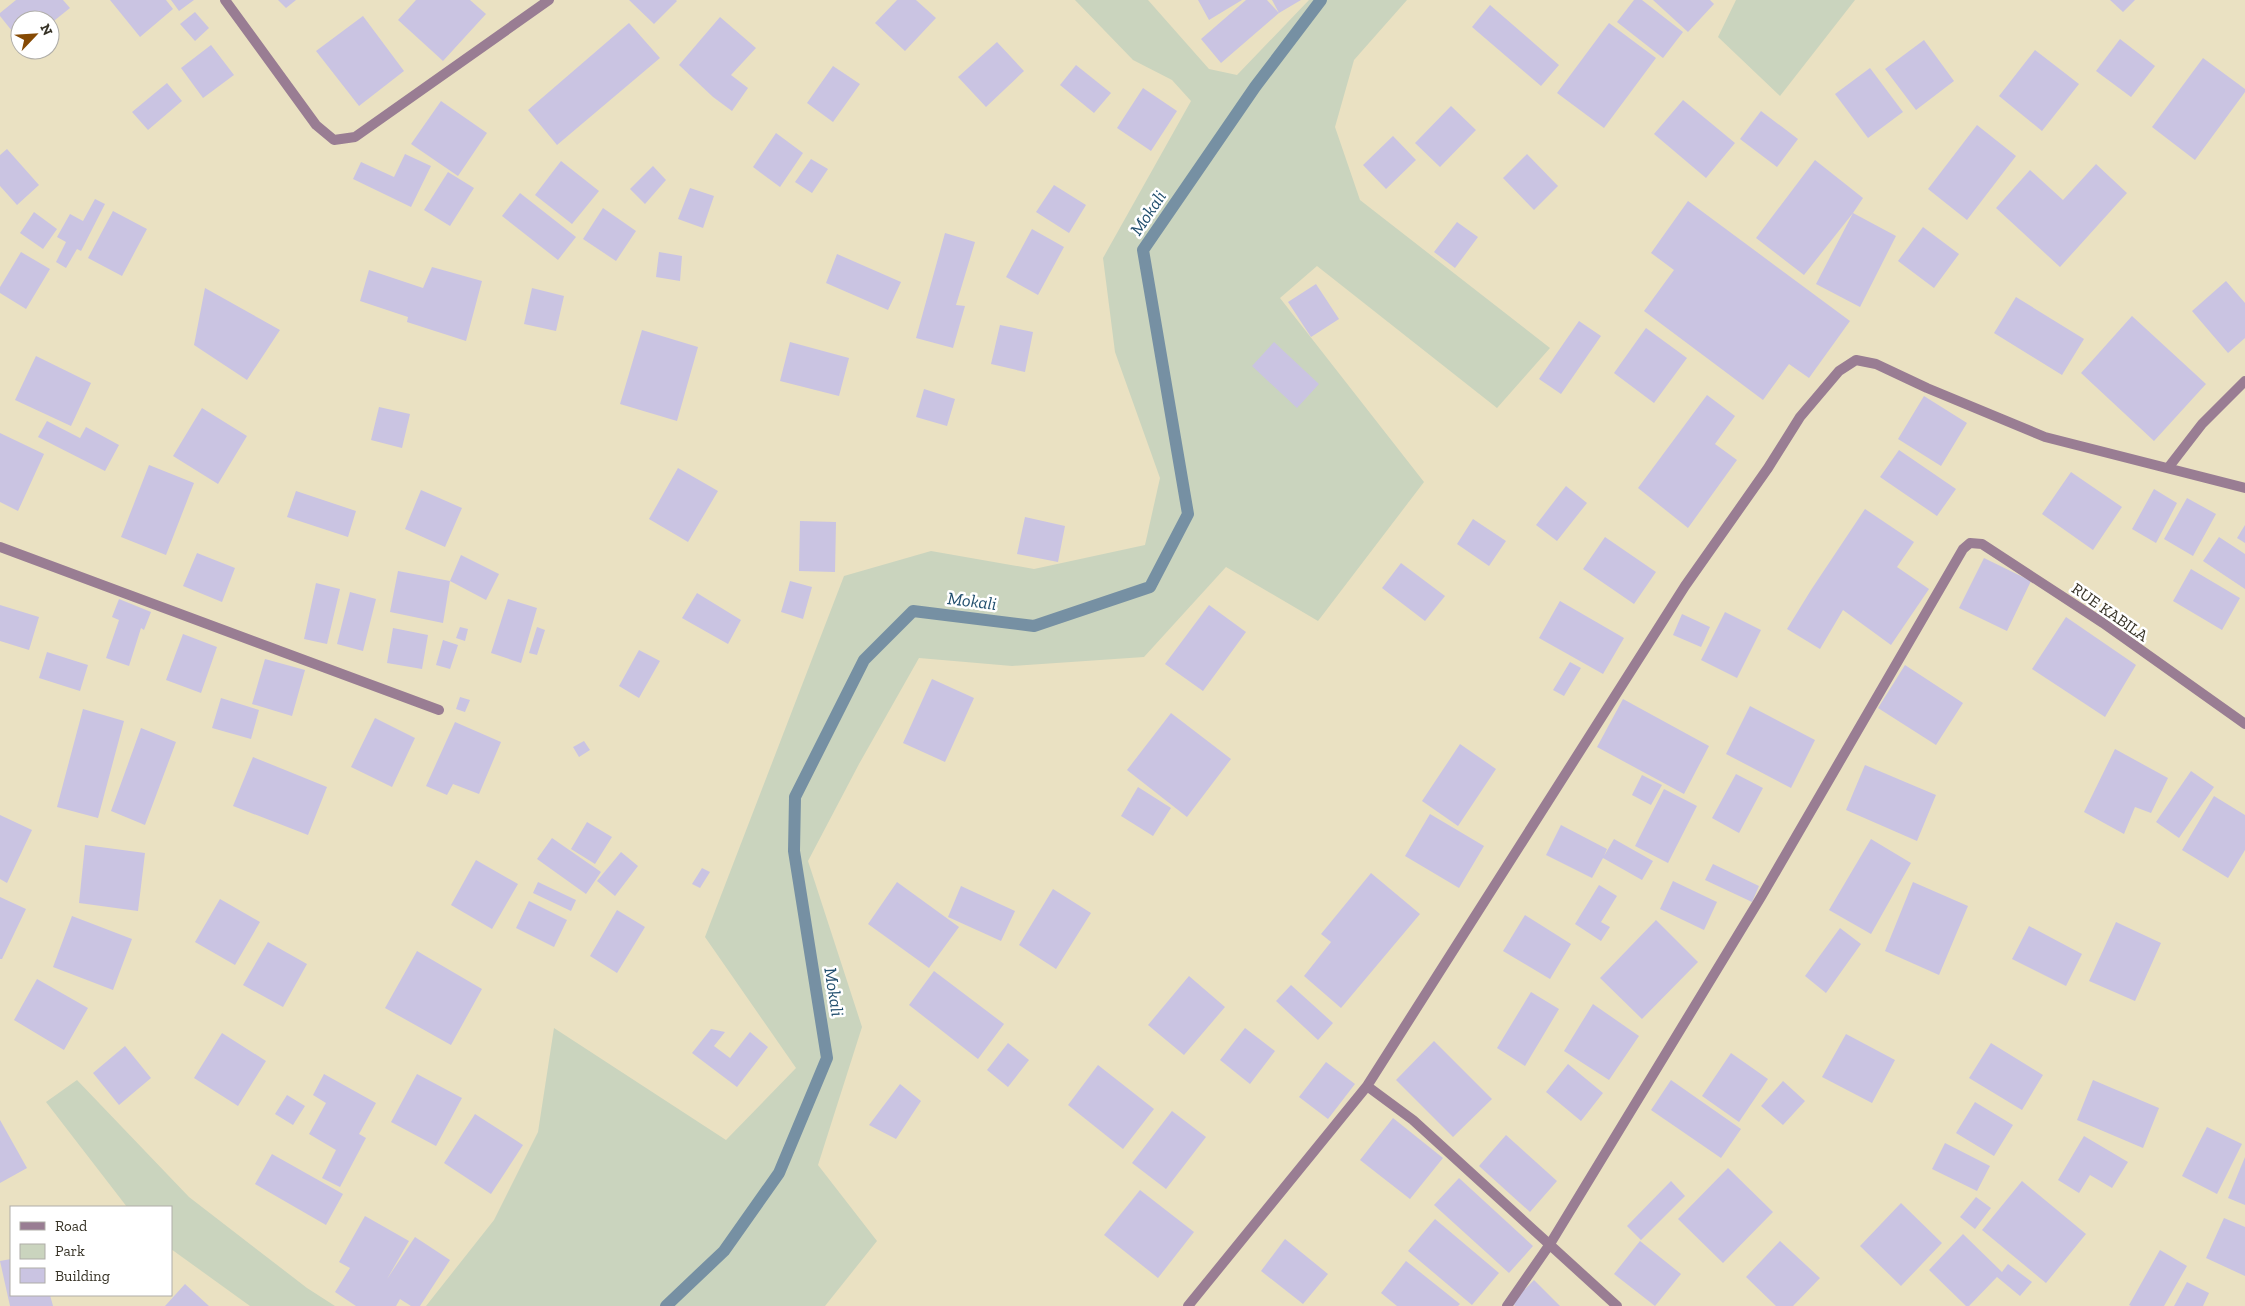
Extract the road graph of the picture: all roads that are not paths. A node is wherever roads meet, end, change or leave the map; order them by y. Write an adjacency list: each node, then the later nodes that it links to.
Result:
1 (225, 0): 2 (street)
2 (549, 0)
3 (2245, 381): 4 (street)
4 (2168, 468): 5 (street); 9 (street)
5 (2245, 488)
6 (0, 547): 7 (street)
7 (439, 710)
8 (2245, 724): 10 (street, RUE KABILA)
9 (1367, 1086): 10 (street); 11 (street)
10 (1550, 1244): 12 (street); 13 (street)
11 (1188, 1306)
12 (1507, 1306)
13 (1617, 1306)

